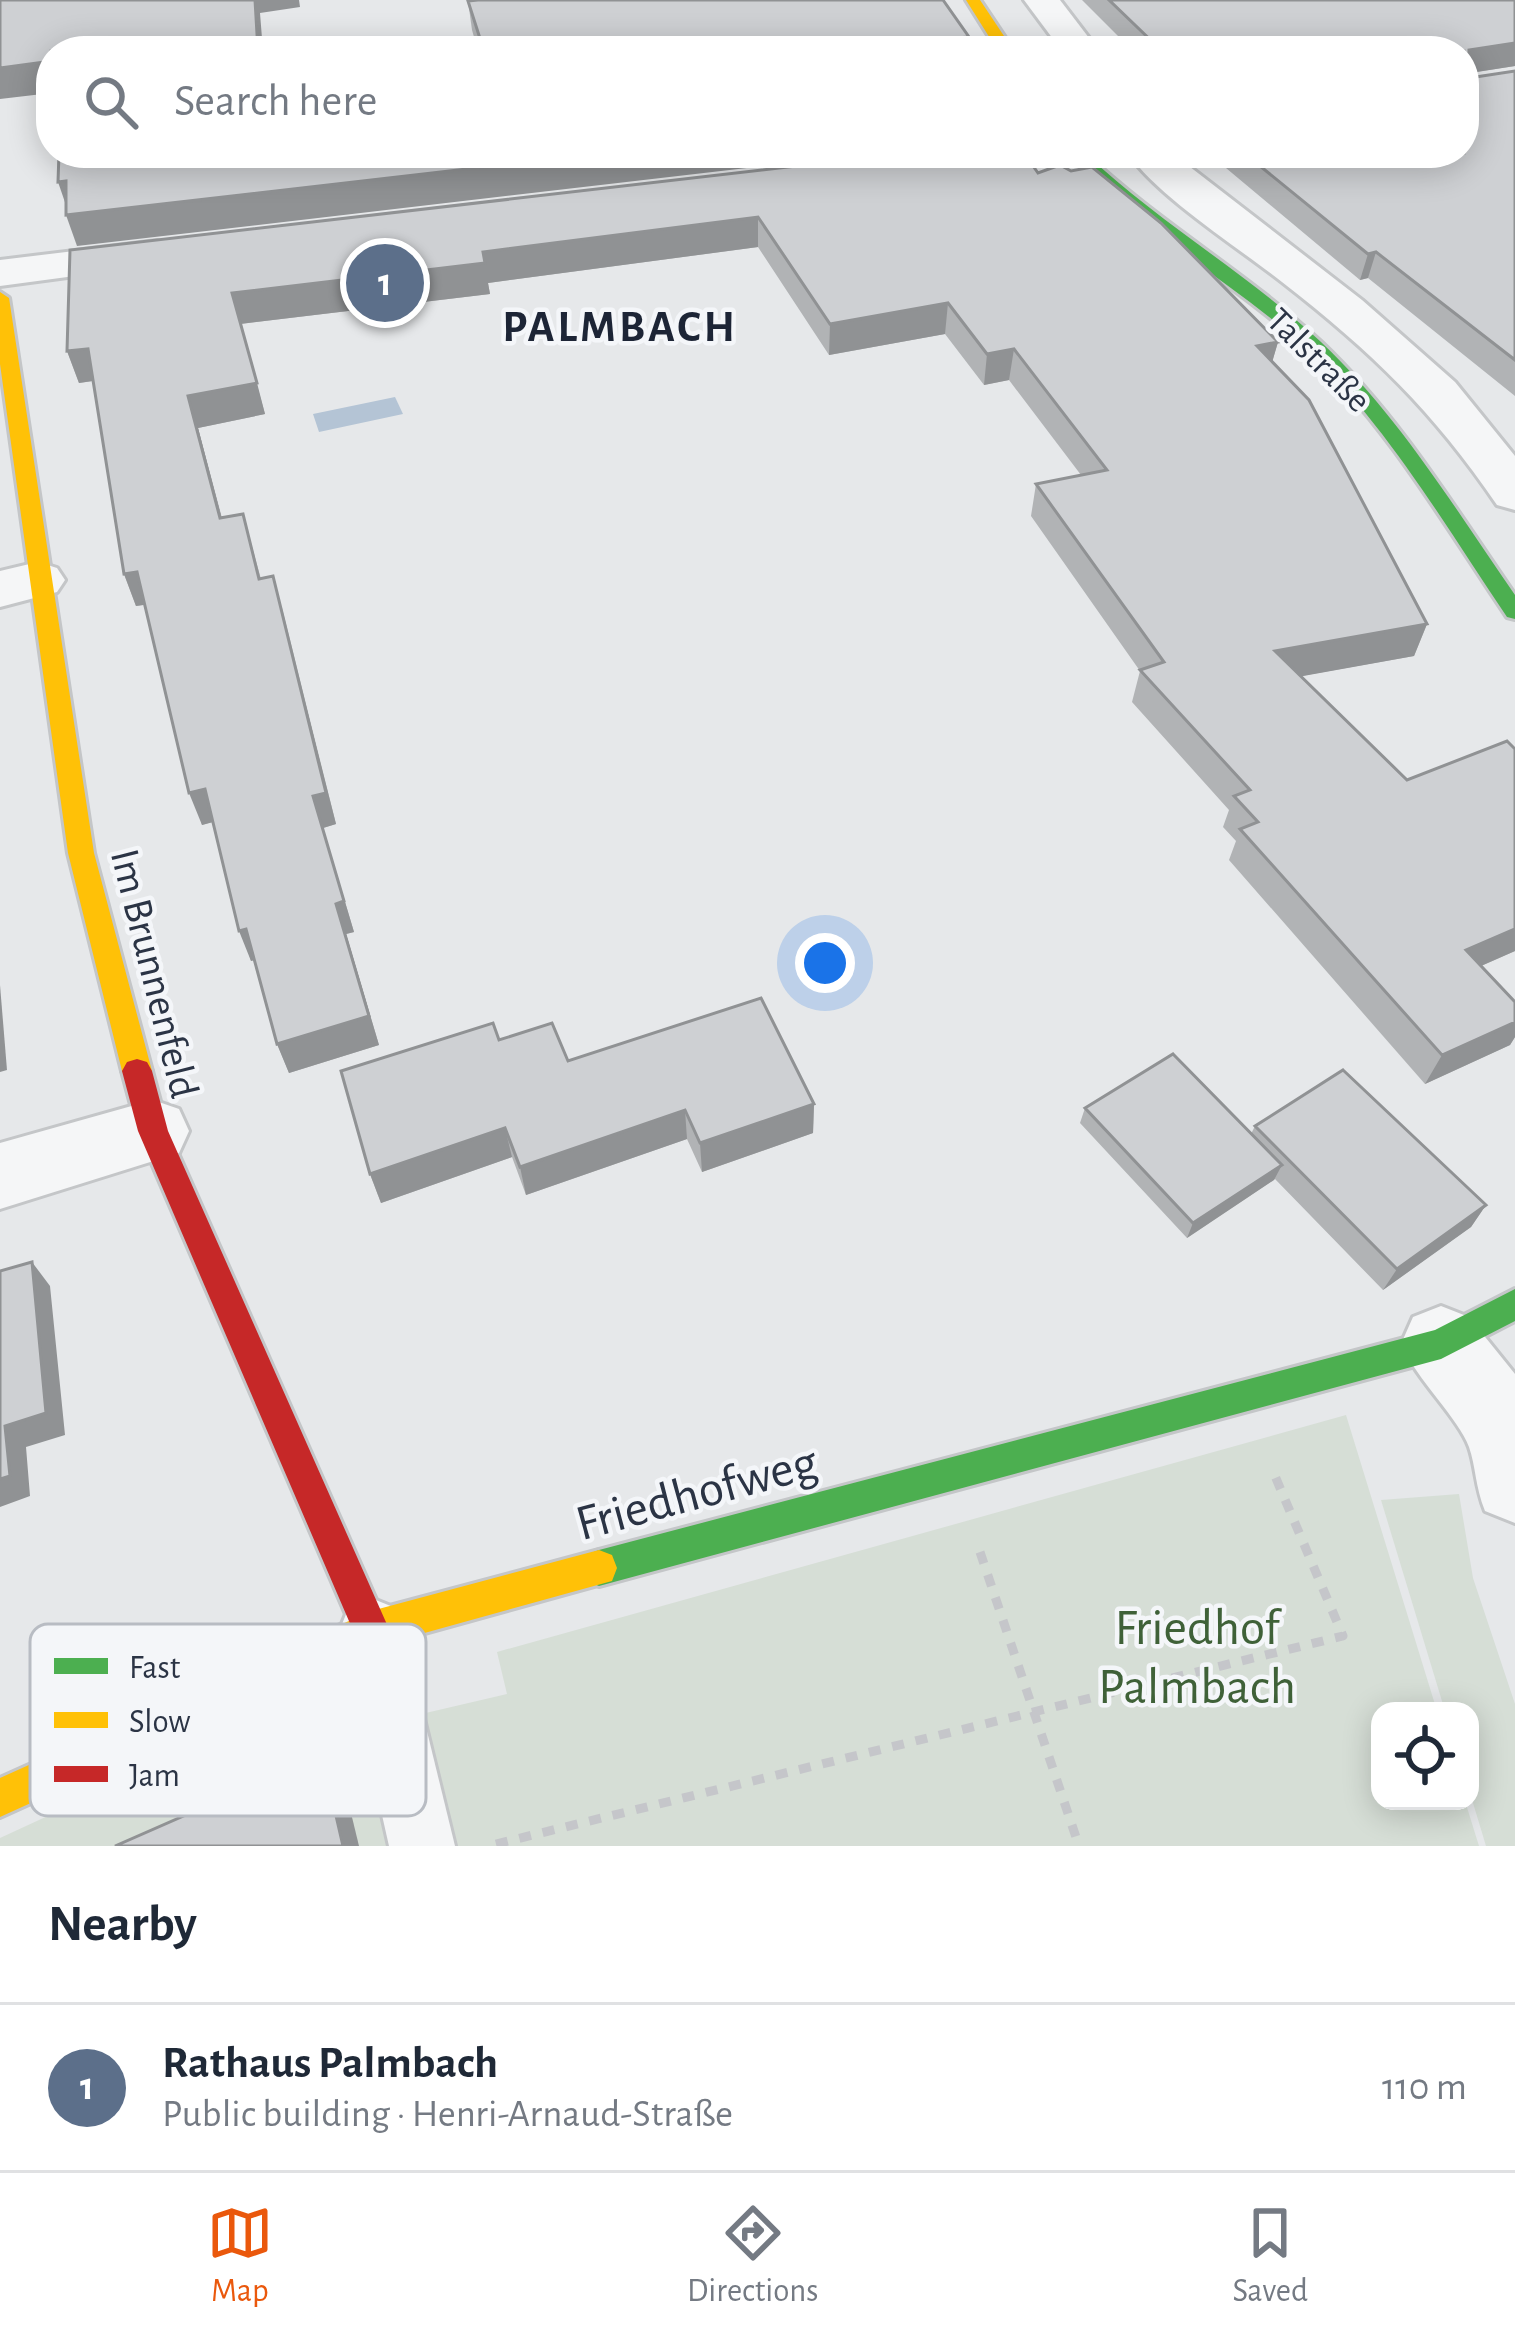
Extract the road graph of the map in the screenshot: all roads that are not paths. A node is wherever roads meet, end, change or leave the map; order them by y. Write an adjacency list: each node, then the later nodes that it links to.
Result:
1 (973, 0): 3 (street)
2 (1042, 0): 4 (street)
3 (996, 36)
4 (1070, 36)
5 (1092, 168): 12 (street, Talstraße)
6 (1165, 168): 10 (street, Talstraße)
7 (206, 248): 8 (street)
8 (0, 273)
9 (0, 298): 11 (street, Im Brunnenfeld)
10 (1515, 494)
11 (19, 585): 13 (street, Im Brunnenfeld)
12 (1515, 612)
13 (152, 1131): 14 (street); 18 (street, Im Brunnenfeld)
14 (0, 1176)
15 (1515, 1304): 16 (street, Friedhofweg)
16 (1441, 1344): 17 (street); 19 (street, Friedhofweg)
17 (1515, 1481)
18 (369, 1624)
19 (389, 1624)
20 (30, 1784): 21 (street, Friedhofweg)
21 (0, 1798)
22 (415, 1816): 23 (lane)
23 (422, 1846)

